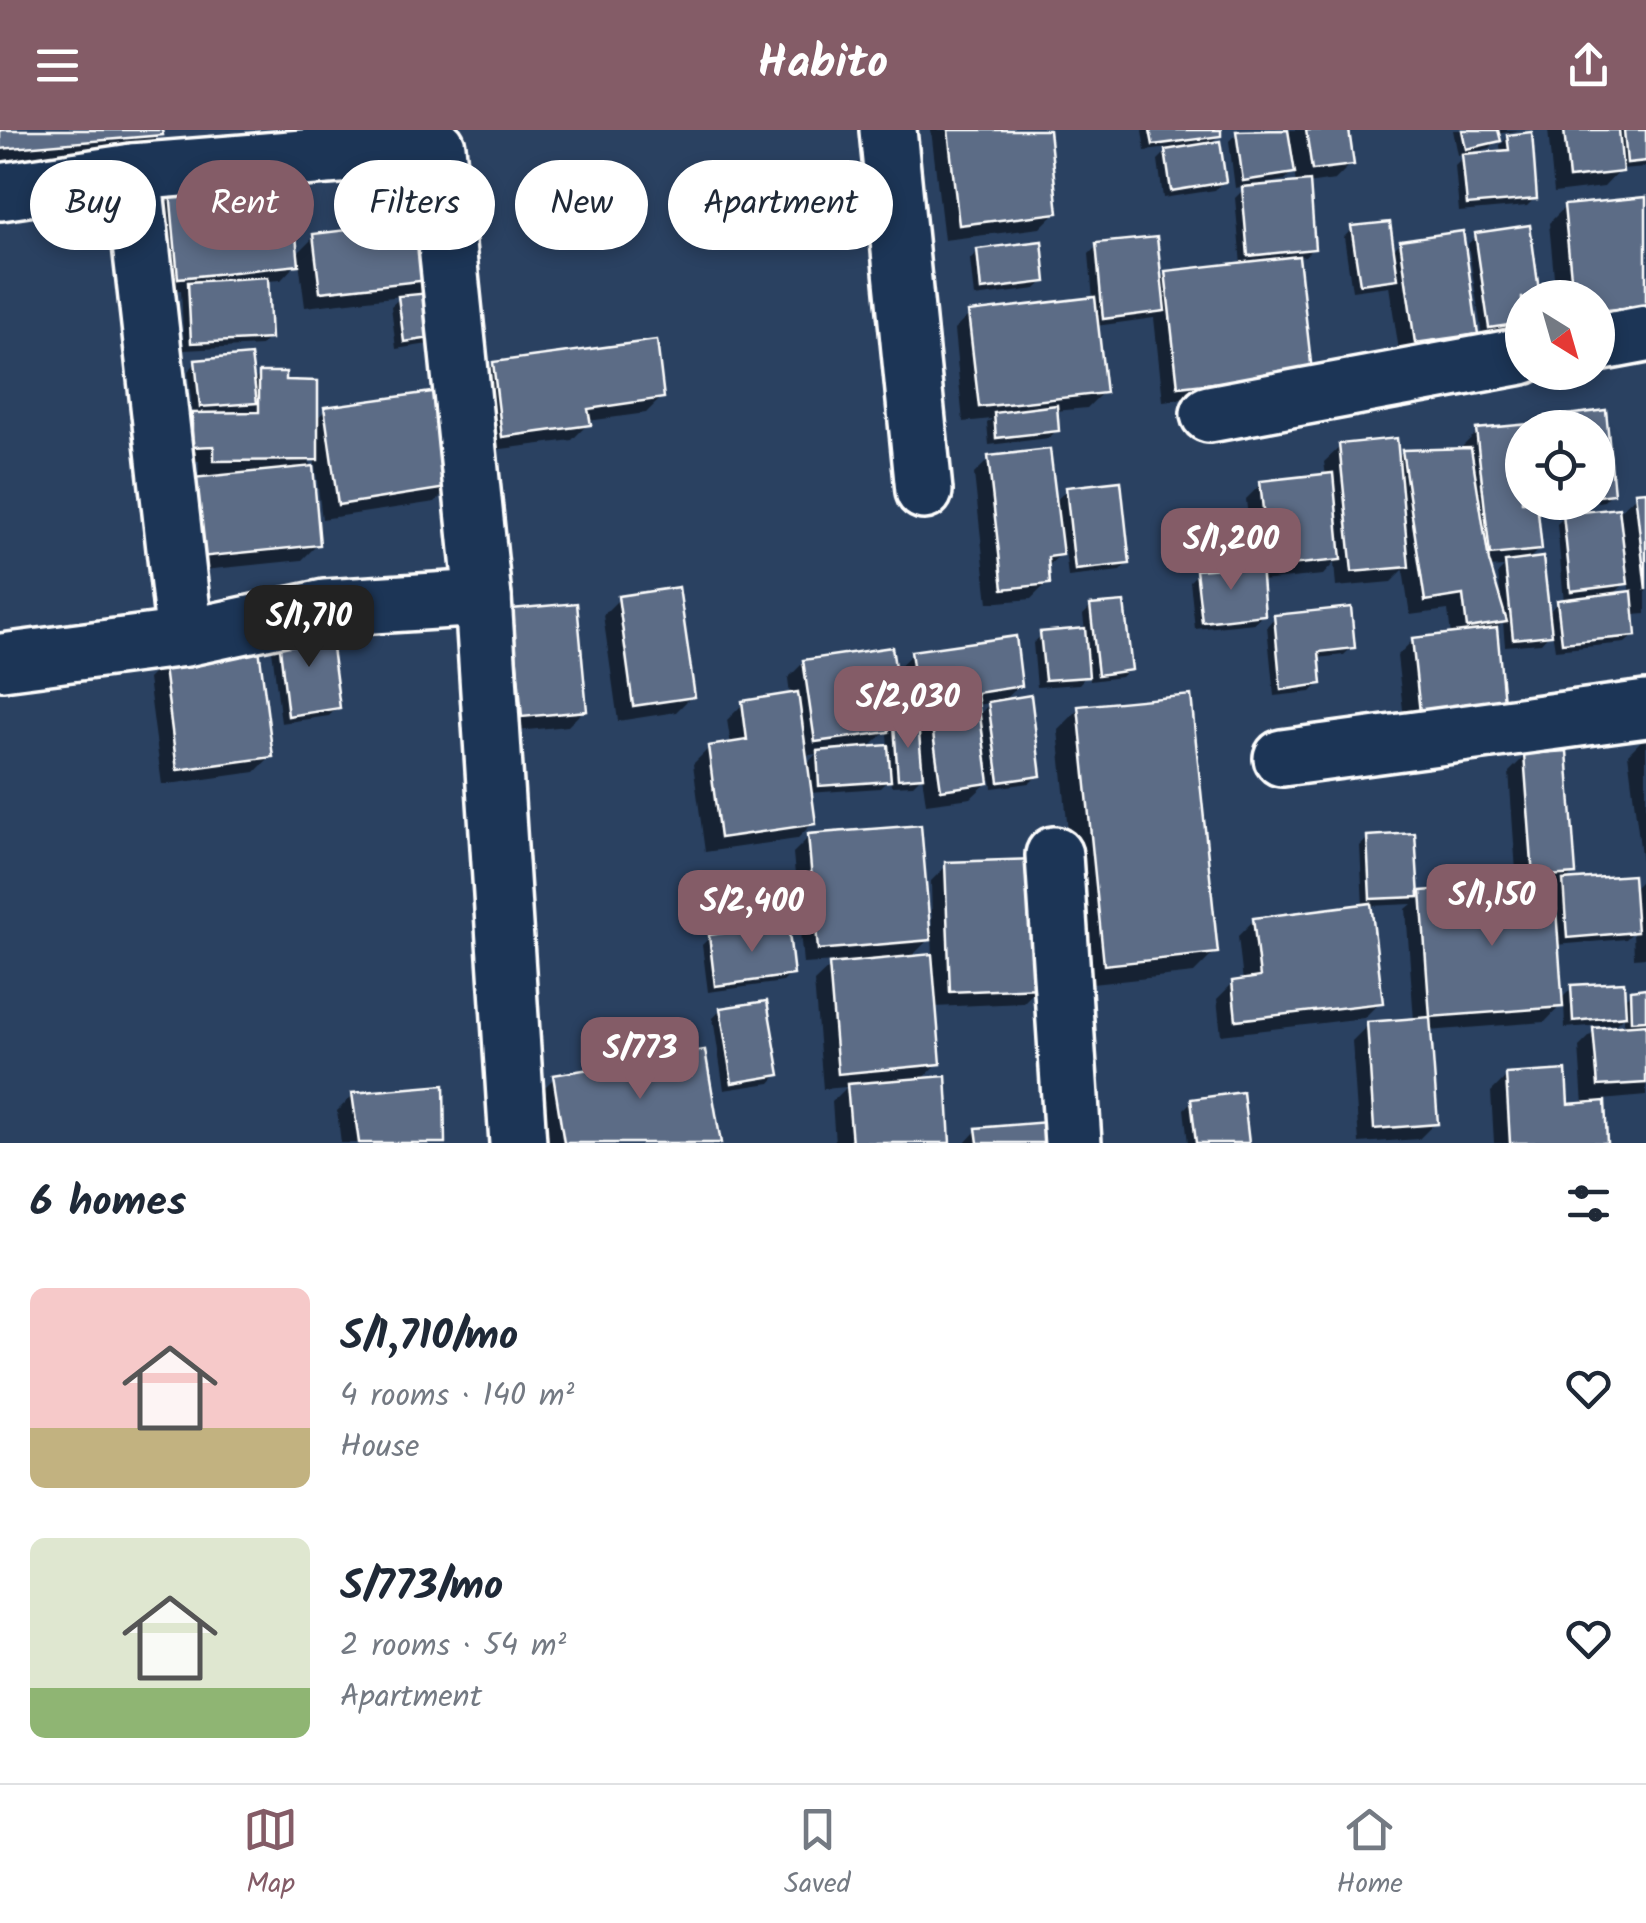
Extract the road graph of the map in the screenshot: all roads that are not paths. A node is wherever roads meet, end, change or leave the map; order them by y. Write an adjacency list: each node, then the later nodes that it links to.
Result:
1 (888, 130): 11 (street)
2 (436, 138): 3 (street); 12 (street)
3 (156, 169)
4 (30, 187): 5 (street)
5 (0, 192)
6 (142, 250): 13 (street)
7 (1646, 334): 8 (street)
8 (1615, 340)
9 (1505, 359): 10 (street)
10 (1209, 414)
11 (924, 491)
12 (483, 598): 13 (street); 18 (street)
13 (185, 638): 14 (street)
14 (2, 662)
15 (1646, 709): 16 (street)
16 (1282, 758)
17 (1054, 854): 19 (street)
18 (518, 1143)
19 (1073, 1143)

